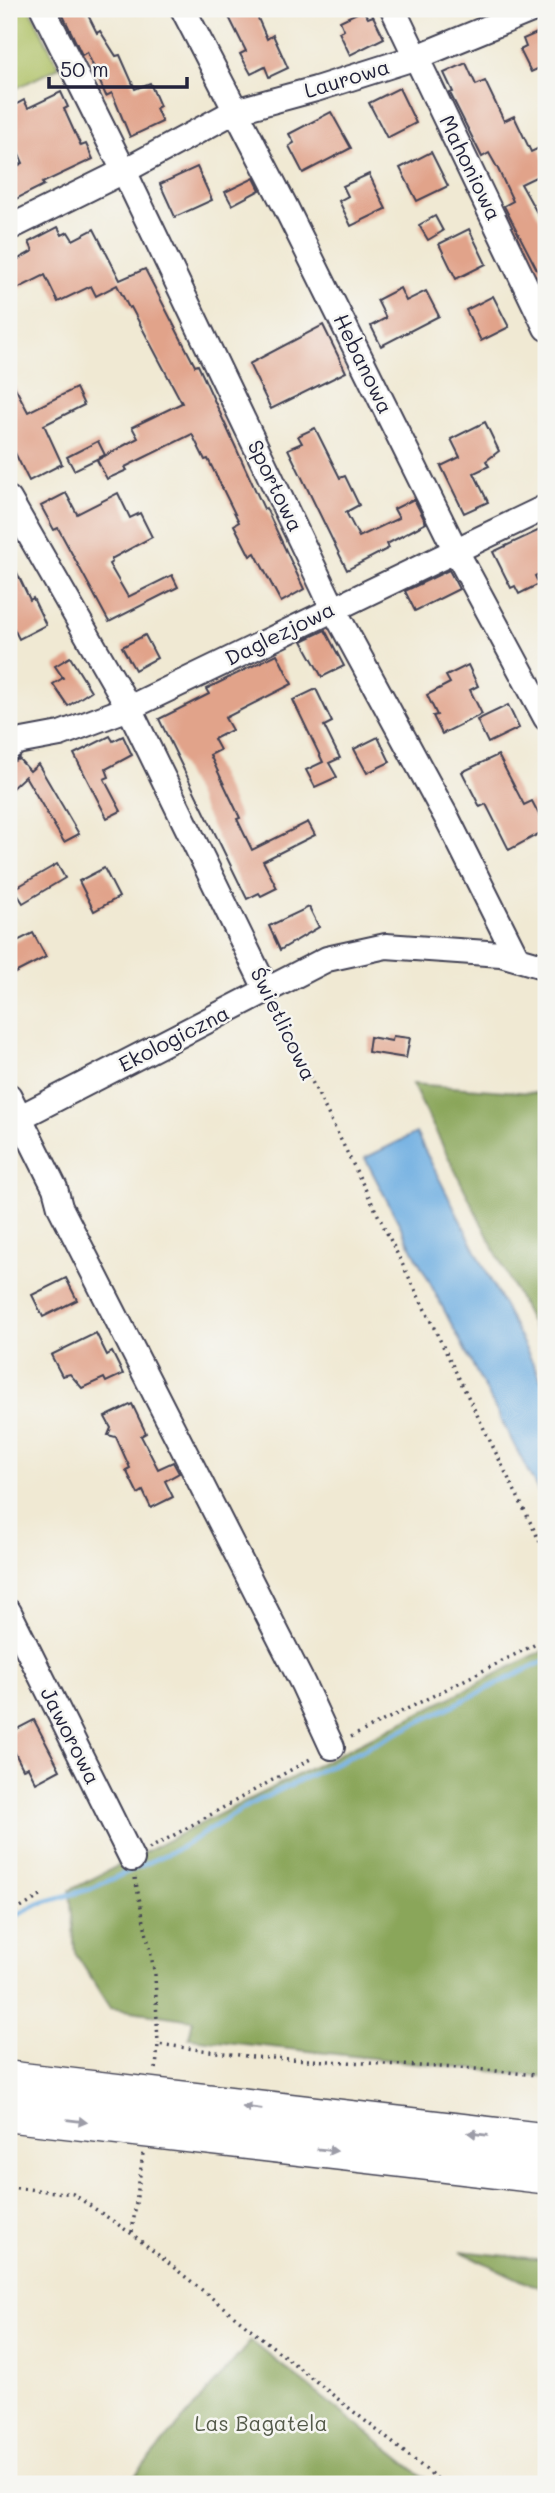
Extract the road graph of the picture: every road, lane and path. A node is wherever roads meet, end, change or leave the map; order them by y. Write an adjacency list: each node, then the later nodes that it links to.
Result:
1 (43, 9): 8 (street, Sportowa)
2 (183, 9): 7 (street, Hebanowa)
3 (393, 9): 6 (street, Mahoniowa)
4 (534, 9): 5 (street, Laurowa)
5 (494, 16): 6 (street, Laurowa)
6 (416, 57): 7 (street, Laurowa); 10 (street, Mahoniowa)
7 (235, 111): 8 (street, Laurowa); 13 (street, Hebanowa)
8 (124, 171): 9 (street, Laurowa); 14 (street, Sportowa)
9 (9, 228)
10 (546, 328)
11 (9, 499): 15 (street, Świetlicowa)
12 (546, 507): 13 (street, Daglezjowa)
13 (456, 551): 14 (street, Daglezjowa); 16 (street, Hebanowa)
14 (333, 608): 15 (street, Daglezjowa); 18 (street, Sportowa)
15 (129, 708): 17 (street, Daglezjowa); 20 (street, Świetlicowa)
16 (546, 718)
17 (9, 748)
18 (517, 958): 19 (street, Ekologiczna); 20 (street, Ekologiczna)
19 (546, 967)
20 (267, 991): 21 (street, Ekologiczna); 22 (path, Świetlicowa)
21 (12, 1113): 24 (street)
22 (546, 1554)
23 (9, 1612): 25 (street, Jaworowa)
24 (332, 1747)
25 (134, 1870): 28 (path)
26 (44, 1894): 27 (path)
27 (9, 1915)
28 (158, 2044): 29 (path); 30 (path)
29 (155, 2075)
30 (546, 2076)
31 (9, 2080): 33 (highway, one-way to 31)
32 (9, 2113): 35 (highway, one-way to 35)
33 (546, 2142)
34 (144, 2148): 37 (path)
35 (546, 2175)
36 (9, 2187): 37 (path)
37 (132, 2234): 38 (path)
38 (444, 2484)

